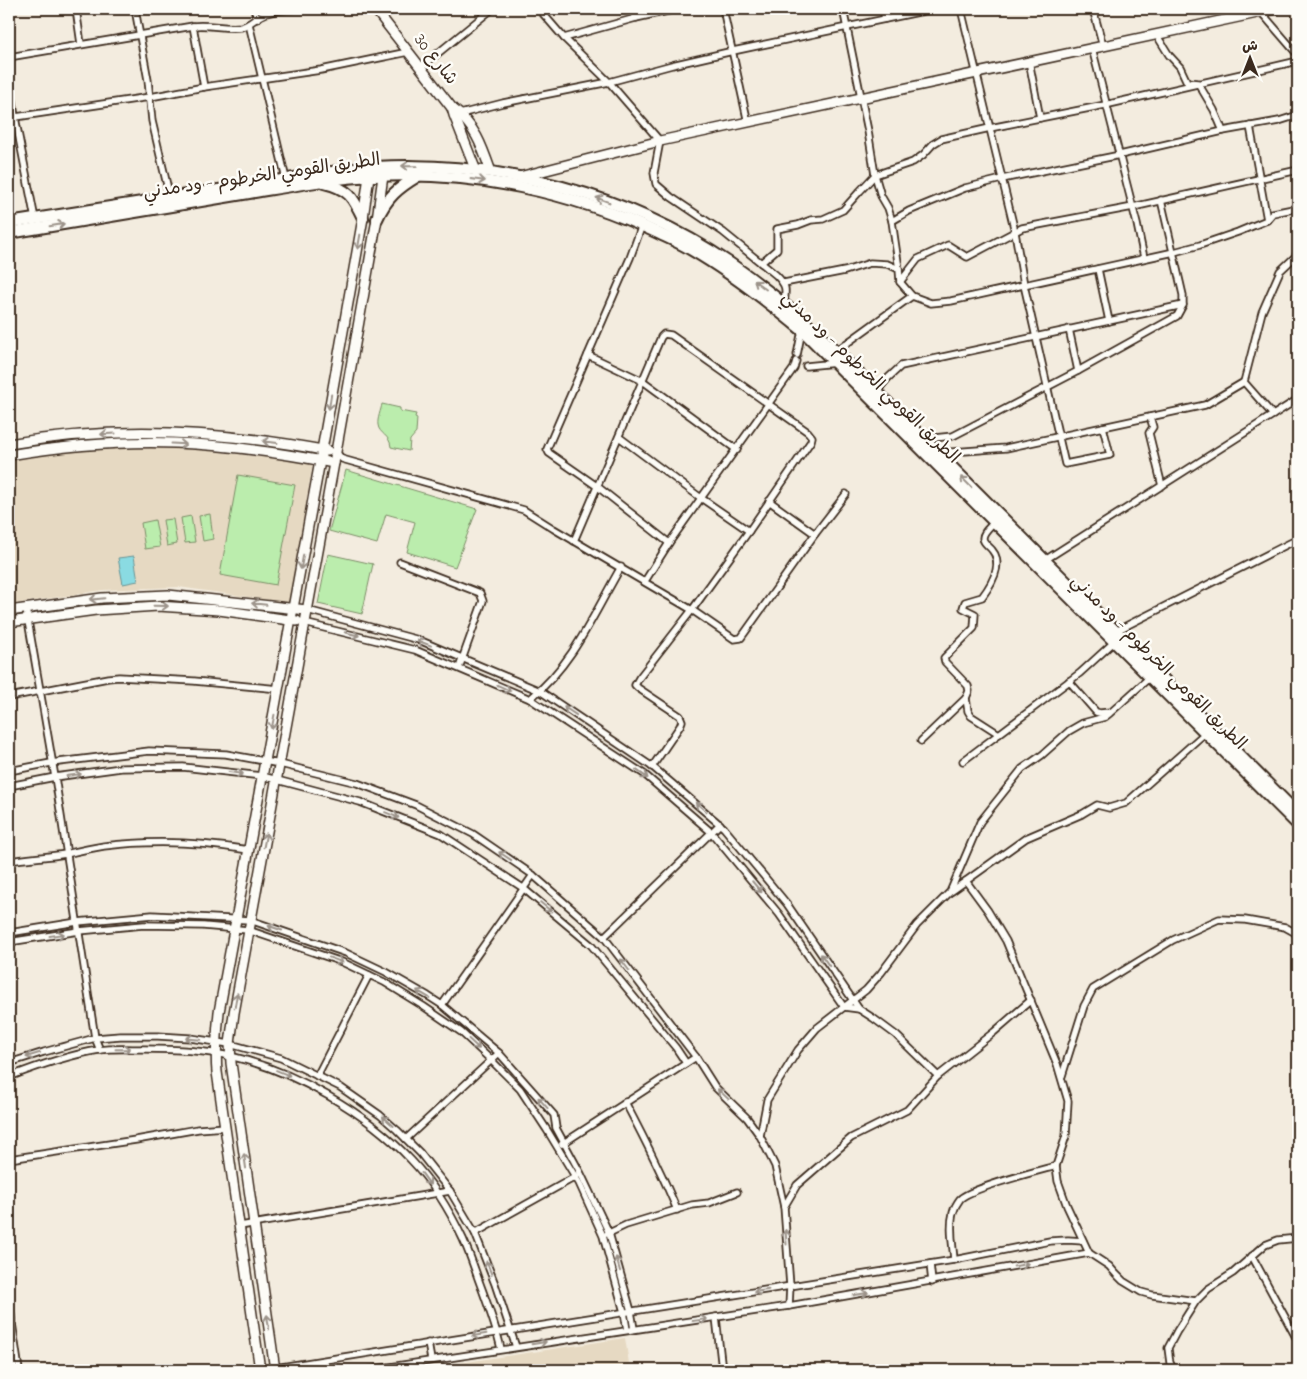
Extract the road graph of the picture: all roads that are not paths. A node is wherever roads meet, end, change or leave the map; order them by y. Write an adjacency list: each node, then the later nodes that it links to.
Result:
1 (76, 9): 27 (street)
2 (135, 9): 24 (street)
3 (254, 9): 19 (street)
4 (293, 9): 19 (street)
5 (375, 9): 31 (street, شارع 30)
6 (492, 9): 36 (street)
7 (539, 9): 26 (street)
8 (634, 9): 18 (street)
9 (677, 9): 18 (street)
10 (723, 9): 30 (street)
11 (842, 9): 23 (street)
12 (883, 9): 20 (street)
13 (933, 9): 20 (street)
14 (961, 9): 37 (street)
15 (1093, 9): 28 (street)
16 (1276, 9): 17 (street)
17 (1260, 10): 25 (street); 32 (street)
18 (636, 18): 26 (street)
19 (257, 19): 21 (street)
20 (885, 19): 23 (street)
21 (249, 24): 22 (street); 39 (street)
22 (193, 26): 24 (street); 42 (street)
23 (846, 27): 30 (street); 44 (street)
24 (139, 34): 27 (street); 43 (street)
25 (1156, 34): 28 (street); 41 (street)
26 (564, 38): 40 (street)
27 (81, 44): 33 (street)
28 (1103, 46): 29 (street)
29 (1092, 48): 34 (street); 45 (street)
30 (733, 51): 40 (street); 51 (street)
31 (408, 52): 36 (street, شارع 30); 39 (street)
32 (1298, 55)
33 (9, 57)
34 (1029, 61): 37 (street); 50 (street)
35 (1298, 61): 41 (street)
36 (421, 68): 46 (street, شارع 30)
37 (976, 72): 44 (street); 53 (street)
38 (9, 73): 49 (street)
39 (262, 78): 42 (street); 66 (street)
40 (609, 82): 47 (street); 55 (street)
41 (1198, 83): 45 (street); 54 (street)
42 (204, 86): 43 (street)
43 (150, 96): 49 (street); 69 (street)
44 (861, 98): 51 (street); 60 (street)
45 (1105, 105): 50 (street); 56 (street)
46 (452, 108): 47 (street, شارع 30); 58 (street, شارع 30)
47 (460, 114): 59 (street, شارع 30)
48 (1298, 115): 52 (street)
49 (12, 118): 74 (street)
50 (1040, 118): 53 (street)
51 (748, 123): 55 (street)
52 (1250, 126): 54 (street); 65 (street)
53 (990, 128): 60 (street); 67 (street)
54 (1223, 131): 56 (street)
55 (660, 141): 64 (street); 85 (street)
56 (1120, 156): 67 (street); 71 (street)
57 (1298, 170): 65 (street)
58 (476, 171): 59 (highway, الطريق القومي الخرطوم - ود مدني); 66 (highway, الطريق القومي الخرطوم - ود مدني, one-way to 66)
59 (491, 172): 64 (highway, الطريق القومي الخرطوم - ود مدني)
60 (876, 175): 77 (street); 85 (street)
61 (369, 176): 62 (highway, الطريق القومي الخرطوم - ود مدني); 68 (highway, الطريق القومي الخرطوم - ود مدني); 73 (street)
62 (383, 176): 63 (highway, الطريق القومي الخرطوم - ود مدني); 75 (street)
63 (419, 176): 75 (highway); 79 (highway, الطريق القومي الخرطوم - ود مدني, one-way to 79)
64 (518, 177): 92 (highway, الطريق القومي الخرطوم - ود مدني, one-way to 64)
65 (1260, 178): 70 (street); 76 (street)
66 (286, 179): 69 (highway, الطريق القومي الخرطوم - ود مدني)
67 (1002, 179): 77 (street); 81 (street)
68 (318, 182): 73 (highway); 80 (highway, الطريق القومي الخرطوم - ود مدني, one-way to 68)
69 (170, 198): 74 (highway, الطريق القومي الخرطوم - ود مدني)
70 (1161, 200): 71 (street); 82 (street)
71 (1133, 207): 81 (street); 84 (street)
72 (1298, 208): 76 (street)
73 (363, 218): 117 (street, one-way to 117)
74 (35, 219): 78 (highway, الطريق القومي الخرطوم - ود مدني)
75 (377, 219): 122 (street)
76 (1267, 220): 82 (street)
77 (892, 221): 86 (street)
78 (9, 223)
79 (642, 225): 96 (highway, الطريق القومي الخرطوم - ود مدني); 99 (street)
80 (9, 232)
81 (1015, 232): 88 (street); 90 (street)
82 (1174, 252): 84 (street); 93 (street)
83 (1298, 254): 104 (street)
84 (1144, 258): 87 (street)
85 (762, 263): 89 (street)
86 (900, 269): 88 (street); 89 (street)
87 (1098, 269): 90 (street); 94 (street)
88 (900, 282): 91 (street)
89 (784, 283): 92 (street)
90 (1024, 285): 91 (street); 97 (street)
91 (912, 296): 98 (street)
92 (784, 304): 98 (highway, الطريق القومي الخرطوم - ود مدني)
93 (1183, 305): 94 (street); 102 (street)
94 (1109, 321): 95 (street)
95 (1069, 329): 97 (street); 102 (street)
96 (802, 330): 100 (highway, الطريق القومي الخرطوم - ود مدني); 101 (street)
97 (1036, 337): 105 (street); 106 (street)
98 (836, 351): 106 (highway, الطريق القومي الخرطوم - ود مدني)
99 (588, 355): 103 (street); 125 (street)
100 (836, 363): 101 (street); 131 (highway, الطريق القومي الخرطوم - ود مدني)
101 (800, 367): 108 (street)
102 (1078, 371): 105 (street)
103 (643, 381): 108 (street); 113 (street); 118 (street)
104 (1244, 382): 109 (street); 110 (street)
105 (1048, 386): 112 (street); 114 (street)
106 (876, 392): 114 (highway, الطريق القومي الخرطوم - ود مدني)
107 (1298, 399): 109 (street)
108 (769, 404): 118 (street); 128 (street)
109 (1273, 415): 124 (street)
110 (1150, 417): 111 (street); 124 (street)
111 (1104, 426): 112 (street); 112 (street)
112 (1059, 436): 119 (street)
113 (619, 437): 125 (street); 127 (street)
114 (924, 439): 119 (highway, الطريق القومي الخرطوم - ود مدني)
115 (9, 444): 116 (street, one-way to 115)
116 (288, 444): 117 (street); 120 (street)
117 (322, 450): 122 (street); 123 (street)
118 (737, 450): 127 (street)
119 (938, 453): 137 (highway, الطريق القومي الخرطوم - ود مدني, one-way to 119)
120 (286, 454): 121 (street, one-way to 120); 123 (street)
121 (9, 455)
122 (337, 458): 123 (street); 130 (street); 135 (street)
123 (320, 461): 129 (street)
124 (1162, 486): 137 (street)
125 (598, 487): 135 (street); 136 (street)
126 (846, 494): 133 (street)
127 (701, 498): 132 (street); 136 (street)
128 (769, 501): 132 (street); 133 (street)
129 (311, 512): 130 (street); 141 (street, one-way to 141)
130 (324, 514): 143 (street)
131 (994, 522): 150 (highway, الطريق القومي الخرطوم - ود مدني); 159 (street)
132 (749, 531): 144 (street)
133 (815, 534): 144 (street)
134 (1298, 538): 150 (street)
135 (574, 541): 139 (street)
136 (669, 543): 140 (street)
137 (1044, 560): 150 (highway, الطريق القومي الخرطوم - ود مدني)
138 (400, 562): 151 (street)
139 (621, 567): 140 (street); 156 (street)
140 (645, 581): 144 (street)
141 (294, 608): 142 (street, one-way to 142); 143 (street); 147 (street)
142 (26, 609): 145 (street); 146 (street)
143 (307, 610): 149 (street); 151 (street, one-way to 143)
144 (692, 610): 169 (street)
145 (9, 611)
146 (28, 619): 147 (street, one-way to 147); 148 (street); 157 (street)
147 (291, 620): 149 (street); 155 (street)
148 (9, 622)
149 (304, 623): 152 (street, one-way to 152); 168 (street)
150 (1115, 637): 153 (highway, الطريق القومي الخرطوم - ود مدني); 154 (street); 175 (highway, الطريق القومي الخرطوم - ود مدني)
151 (463, 659): 152 (street); 156 (street)
152 (459, 668): 160 (street, one-way to 160)
153 (1150, 677): 161 (street); 162 (highway, الطريق القومي الخرطوم - ود مدني)
154 (1069, 681): 161 (street); 163 (street)
155 (280, 688): 157 (street); 166 (street, one-way to 166)
156 (540, 691): 160 (street); 169 (street, one-way to 156)
157 (39, 692): 158 (street); 167 (street)
158 (9, 697)
159 (966, 698): 163 (street); 164 (street)
160 (530, 699): 178 (street, one-way to 178)
161 (1112, 712): 185 (street)
162 (1206, 733): 177 (highway, الطريق القومي الخرطوم - ود مدني); 183 (street)
163 (999, 734): 165 (street)
164 (921, 741)
165 (963, 761)
166 (265, 762): 167 (street); 168 (street); 171 (street)
167 (52, 763): 170 (street); 172 (street)
168 (280, 764): 173 (street); 182 (street, one-way to 168)
169 (652, 767): 176 (street, one-way to 169)
170 (9, 771)
171 (262, 776): 172 (street, one-way to 171); 173 (street); 179 (street)
172 (54, 777): 174 (street); 180 (street)
173 (277, 780): 184 (street, one-way to 184); 189 (street, one-way to 173)
174 (9, 786)
175 (1298, 814)
176 (720, 824): 178 (street); 186 (street)
177 (1298, 825)
178 (711, 832): 187 (street, one-way to 187); 195 (street)
179 (249, 850): 180 (street); 188 (street)
180 (66, 854): 181 (street); 190 (street)
181 (9, 861)
182 (533, 875): 184 (street); 195 (street)
183 (966, 881): 185 (street); 200 (street)
184 (523, 888): 201 (street); 214 (street, one-way to 214)
185 (950, 892): 199 (street)
186 (787, 904): 187 (street); 199 (street, one-way to 186)
187 (776, 910): 202 (street)
188 (236, 918): 189 (street); 190 (street); 191 (street)
189 (250, 920): 192 (street); 201 (street, one-way to 189)
190 (77, 922): 193 (street); 194 (street)
191 (234, 929): 192 (street); 193 (street); 205 (street)
192 (248, 930): 198 (street, one-way to 198); 206 (street, one-way to 192)
193 (79, 931): 197 (street, one-way to 193); 204 (street)
194 (9, 933)
195 (604, 937): 211 (street, one-way to 195)
196 (1298, 937): 218 (street)
197 (9, 942)
198 (369, 975): 212 (street, one-way to 212); 215 (street)
199 (853, 1000): 202 (street); 203 (street)
200 (1031, 1000): 216 (street); 218 (street)
201 (442, 1005): 208 (street)
202 (844, 1007): 203 (street); 221 (street)
203 (859, 1009): 216 (street)
204 (95, 1038): 205 (street, one-way to 204); 207 (street); 213 (street, one-way to 213)
205 (216, 1041): 206 (street); 209 (street)
206 (230, 1044): 210 (street); 215 (street)
207 (100, 1050): 209 (street, one-way to 209); 217 (street)
208 (499, 1053): 212 (street); 223 (street, one-way to 208)
209 (215, 1054): 210 (street); 220 (street)
210 (230, 1056): 230 (street, one-way to 230); 233 (street, one-way to 210)
211 (696, 1057): 214 (street); 221 (street, one-way to 211)
212 (491, 1060): 222 (street); 224 (street)
213 (9, 1063)
214 (686, 1063): 219 (street)
215 (317, 1076): 222 (street, one-way to 215)
216 (938, 1076): 231 (street)
217 (9, 1077)
218 (1061, 1077): 226 (street)
219 (625, 1102): 223 (street); 232 (street)
220 (226, 1127): 225 (street); 234 (street)
221 (760, 1136): 231 (street)
222 (406, 1139): 228 (street)
223 (564, 1143): 224 (street); 227 (street)
224 (557, 1147): 227 (street)
225 (9, 1159)
226 (1056, 1166): 238 (street); 241 (street)
227 (578, 1175): 235 (street); 236 (street)
228 (450, 1192): 230 (street); 235 (street)
229 (737, 1192): 232 (street)
230 (437, 1194): 233 (street); 254 (street)
231 (784, 1207): 244 (street, one-way to 231)
232 (677, 1210): 236 (street)
233 (255, 1224): 234 (street); 263 (street, one-way to 233)
234 (240, 1226): 262 (street)
235 (475, 1233): 252 (street, one-way to 235)
236 (606, 1235): 248 (street, one-way to 236); 249 (street)
237 (1298, 1238): 240 (street)
238 (1083, 1241): 239 (street); 241 (street)
239 (1089, 1253): 243 (street, one-way to 239); 245 (street)
240 (1252, 1256): 245 (street); 255 (street)
241 (954, 1260): 242 (street)
242 (930, 1264): 243 (street); 244 (street)
243 (932, 1282): 247 (street, one-way to 243)
244 (790, 1286): 247 (street); 248 (street, one-way to 248)
245 (1196, 1301): 266 (street)
246 (9, 1302): 261 (street)
247 (789, 1306): 250 (street)
248 (632, 1311): 249 (street); 251 (street)
249 (624, 1312): 252 (street); 253 (street)
250 (716, 1317): 251 (street, one-way to 250); 265 (street)
251 (634, 1329): 253 (street)
252 (511, 1330): 254 (street); 257 (street)
253 (627, 1330): 257 (street, one-way to 253)
254 (497, 1332): 256 (street, one-way to 256); 258 (street)
255 (1298, 1341)
256 (428, 1344): 259 (street); 263 (street)
257 (516, 1347): 258 (street)
258 (501, 1349): 259 (street)
259 (432, 1360): 260 (street)
260 (391, 1369): 264 (street)
261 (19, 1370)
262 (261, 1370): 263 (street)
263 (275, 1370)
264 (370, 1370)
265 (722, 1370)
266 (1174, 1370)

